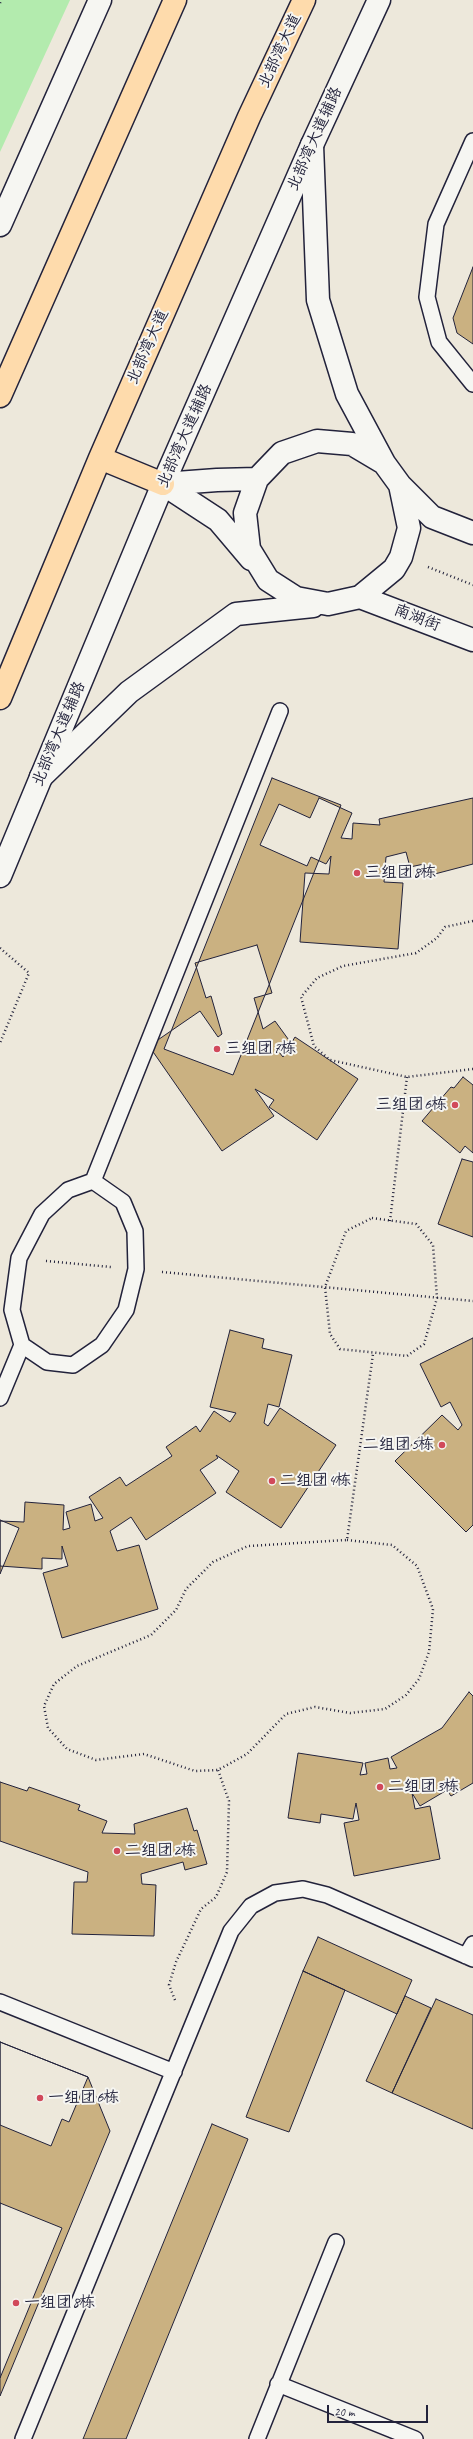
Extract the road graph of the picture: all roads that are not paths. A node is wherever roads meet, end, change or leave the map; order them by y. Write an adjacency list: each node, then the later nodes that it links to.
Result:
1 (100, 0): 7 (street)
2 (175, 0): 9 (highway)
3 (304, 0): 10 (highway, 北部湾大道)
4 (379, 0): 6 (street, 北部湾大道辅路)
5 (473, 141): 8 (lane)
6 (312, 145): 11 (street); 13 (street, 北部湾大道辅路)
7 (0, 225)
8 (473, 384)
9 (0, 396)
10 (100, 458): 13 (highway); 20 (highway, 北部湾大道)
11 (384, 463): 12 (street); 14 (street)
12 (257, 479): 13 (street); 16 (street)
13 (163, 484): 16 (street); 22 (street, 北部湾大道辅路)
14 (400, 485): 15 (street); 17 (street)
15 (473, 533)
16 (268, 580): 18 (street)
17 (360, 597): 18 (street); 19 (street, 南湖街)
18 (328, 604): 22 (street)
19 (473, 640)
20 (0, 698)
21 (280, 710): 24 (lane)
22 (41, 777): 23 (street, 北部湾大道辅路)
23 (0, 876)
24 (93, 1181): 25 (lane); 25 (lane)
25 (22, 1345): 26 (lane)
26 (0, 1398)
27 (471, 1953): 29 (lane)
28 (0, 2002): 29 (lane)
29 (174, 2072): 32 (lane)
30 (336, 2242): 31 (lane)
31 (278, 2384): 33 (lane); 34 (lane)
32 (23, 2439)
33 (257, 2439)
34 (415, 2439)

